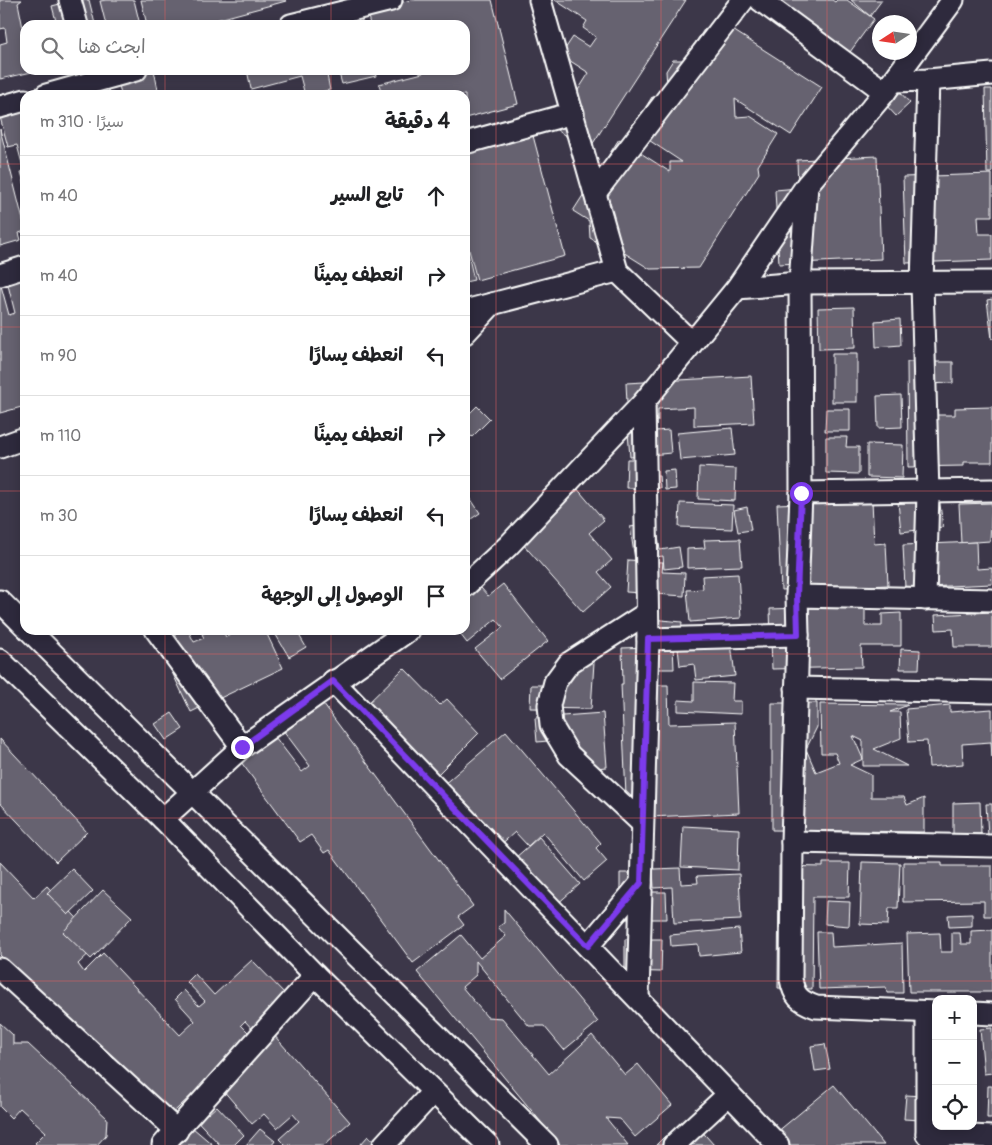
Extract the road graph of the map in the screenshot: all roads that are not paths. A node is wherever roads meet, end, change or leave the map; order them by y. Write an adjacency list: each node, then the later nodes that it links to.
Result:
1 (70, 0): 7 (street)
2 (391, 0): 8 (street)
3 (540, 0): 17 (street)
4 (743, 0): 20 (street)
5 (953, 0): 13 (street)
6 (766, 2): 13 (street)
7 (76, 20)
8 (311, 20)
9 (992, 74): 11 (street)
10 (119, 75): 12 (street)
11 (928, 80): 13 (street); 26 (street)
12 (95, 82): 14 (street)
13 (889, 86): 19 (street)
14 (65, 90)
15 (20, 101): 16 (street)
16 (0, 107)
17 (573, 113): 18 (street); 20 (street)
18 (470, 142)
19 (807, 185): 25 (street); 27 (street)
20 (594, 194): 22 (street)
21 (20, 269): 23 (street)
22 (617, 271): 28 (street); 31 (street)
23 (0, 275)
24 (992, 282): 26 (street)
25 (800, 284): 26 (street); 27 (street); 37 (street)
26 (922, 284): 36 (street)
27 (738, 288): 31 (street)
28 (492, 304): 29 (street); 30 (street)
29 (470, 310)
30 (470, 328)
31 (692, 342): 32 (street)
32 (644, 402): 38 (street); 43 (street)
33 (20, 442): 34 (street)
34 (0, 447)
35 (992, 490): 36 (street)
36 (928, 492): 37 (street); 40 (street)
37 (801, 493): 39 (street)
38 (470, 581)
39 (797, 596): 40 (street); 48 (street)
40 (925, 599): 41 (street)
41 (992, 600)
42 (3, 610): 44 (street)
43 (647, 613): 49 (street); 57 (street)
44 (20, 622)
45 (34, 635): 55 (street)
46 (160, 635): 54 (street)
47 (402, 635): 51 (street)
48 (798, 635): 49 (street); 52 (street)
49 (648, 639): 57 (street)
50 (0, 660): 56 (street)
51 (333, 681): 54 (street); 61 (street)
52 (796, 688): 53 (street); 58 (street)
53 (992, 692)
54 (242, 747): 55 (street)
55 (191, 793): 56 (street); 75 (street)
56 (164, 819): 63 (street)
57 (642, 823): 60 (street)
58 (792, 842): 59 (street); 65 (street)
59 (992, 846)
60 (641, 883): 61 (street); 64 (street)
61 (588, 946): 64 (street)
62 (0, 970): 71 (street)
63 (314, 975): 68 (street); 71 (street)
64 (638, 997): 69 (street)
65 (931, 1012): 72 (street)
66 (977, 1013): 67 (street)
67 (992, 1014)
68 (433, 1092): 73 (street); 74 (street)
69 (729, 1094): 76 (street); 77 (street)
70 (992, 1137): 72 (street)
71 (170, 1138)
72 (932, 1140)
73 (384, 1145)
74 (488, 1145)
75 (547, 1145)
76 (674, 1145)
77 (778, 1145)

